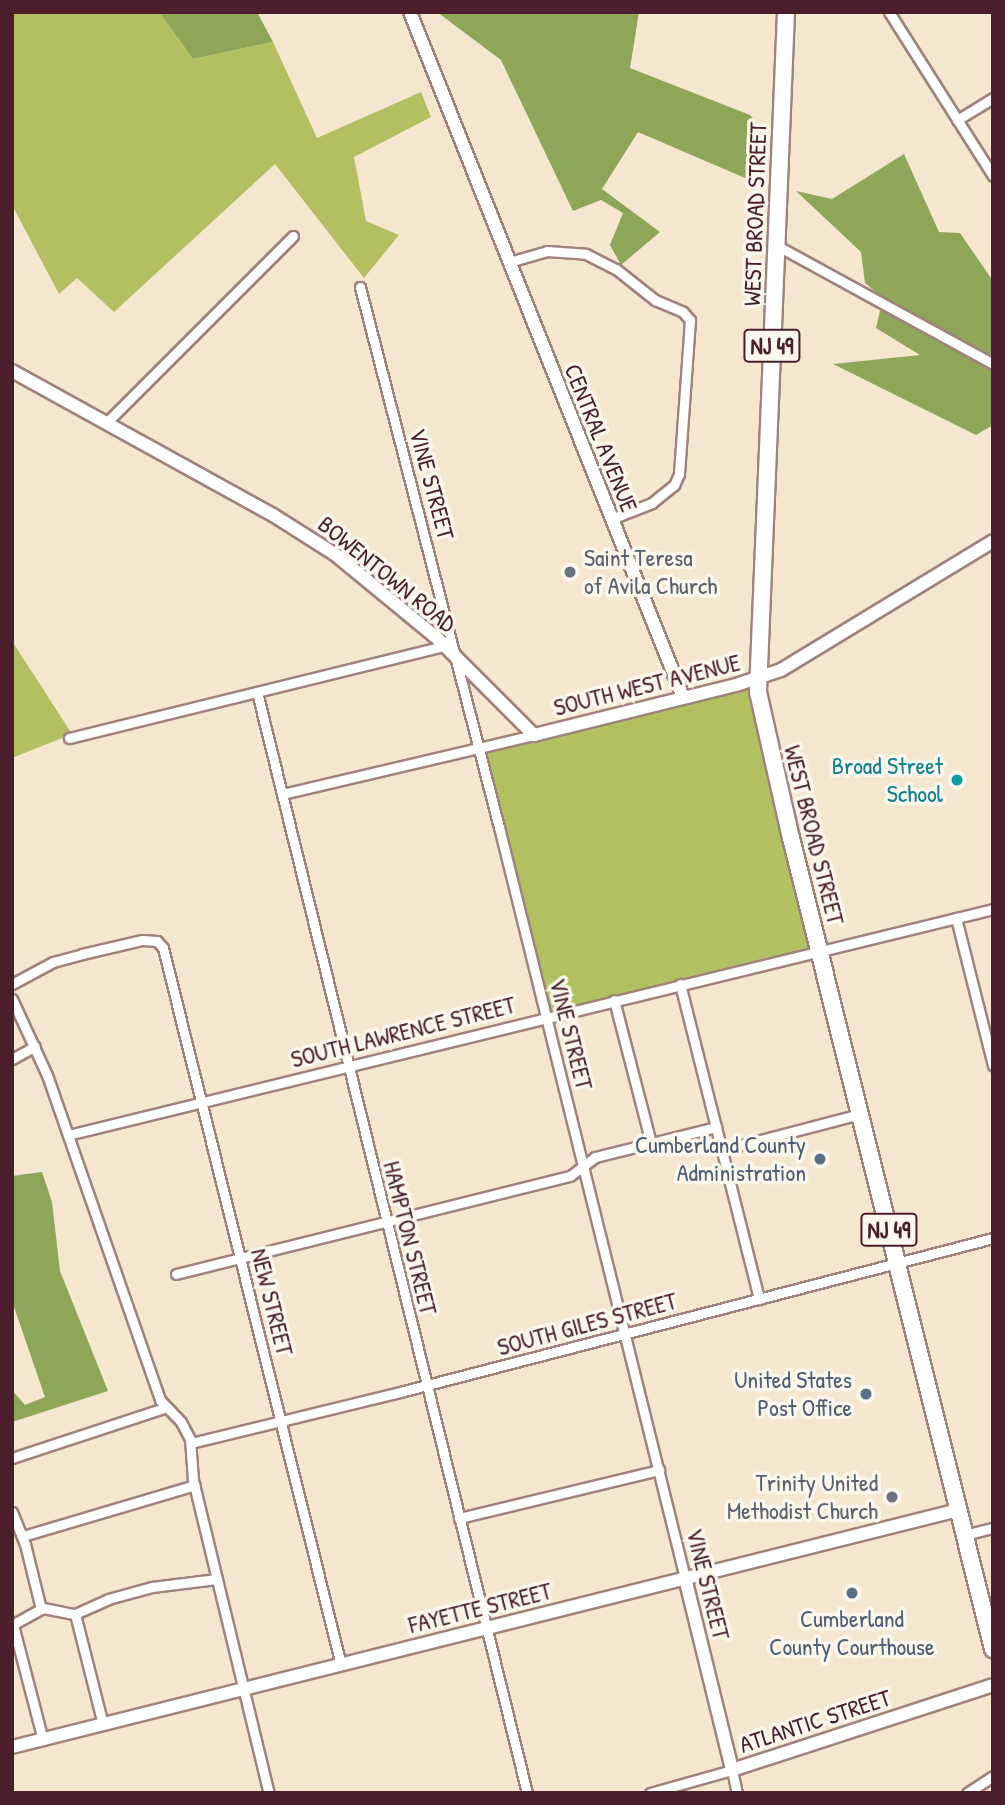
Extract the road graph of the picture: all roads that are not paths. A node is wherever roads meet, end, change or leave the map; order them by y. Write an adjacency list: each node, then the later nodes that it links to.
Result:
1 (410, 12): 9 (main road, CENTRAL AVENUE)
2 (786, 12): 8 (highway, WEST BROAD STREET / NJ 49)
3 (889, 12): 5 (street)
4 (993, 98): 5 (street)
5 (957, 120): 6 (street)
6 (993, 176)
7 (293, 236): 13 (street)
8 (776, 245): 11 (street); 18 (highway, WEST BROAD STREET / NJ 49)
9 (509, 262): 14 (main road, CENTRAL AVENUE); 14 (street)
10 (360, 287): 17 (street, VINE STREET)
11 (993, 364)
12 (12, 371): 13 (main road, BOWENTOWN ROAD)
13 (107, 422): 16 (main road, BOWENTOWN ROAD)
14 (611, 519): 20 (main road, CENTRAL AVENUE)
15 (993, 541): 18 (main road, SOUTH WEST AVENUE)
16 (444, 646): 17 (main road, BOWENTOWN ROAD); 19 (street)
17 (455, 656): 21 (main road, BOWENTOWN ROAD); 23 (street, VINE STREET)
18 (758, 679): 20 (main road, SOUTH WEST AVENUE); 27 (highway, WEST BROAD STREET / NJ 49)
19 (257, 692): 22 (street); 24 (street, HAMPTON STREET)
20 (683, 697): 21 (main road, SOUTH WEST AVENUE)
21 (534, 735): 23 (street, SOUTH WEST AVENUE)
22 (69, 738)
23 (478, 747): 24 (street, SOUTH WEST AVENUE); 32 (street, VINE STREET)
24 (282, 794): 35 (street, HAMPTON STREET)
25 (993, 909): 26 (street, SOUTH LAWRENCE STREET)
26 (956, 918): 27 (street, SOUTH LAWRENCE STREET); 36 (street)
27 (819, 950): 29 (street, SOUTH LAWRENCE STREET); 38 (highway, WEST BROAD STREET / NJ 49)
28 (12, 984): 37 (street, NEW STREET)
29 (680, 984): 31 (street, SOUTH LAWRENCE STREET); 39 (street)
30 (12, 999): 33 (street)
31 (614, 1000): 32 (street, SOUTH LAWRENCE STREET); 41 (street)
32 (545, 1017): 35 (street, SOUTH LAWRENCE STREET); 43 (street, VINE STREET)
33 (35, 1046): 34 (street); 40 (street)
34 (12, 1059)
35 (348, 1065): 37 (street, SOUTH LAWRENCE STREET); 44 (street, HAMPTON STREET)
36 (993, 1065)
37 (203, 1101): 40 (street, SOUTH LAWRENCE STREET); 46 (street, NEW STREET)
38 (860, 1114): 42 (street); 47 (highway, WEST BROAD STREET / NJ 49)
39 (716, 1128): 41 (street); 42 (street)
40 (68, 1135): 52 (street)
41 (651, 1143): 43 (street)
42 (722, 1150): 49 (street)
43 (582, 1164): 44 (street); 50 (street, VINE STREET)
44 (386, 1220): 46 (street); 51 (street, HAMPTON STREET)
45 (993, 1238): 47 (street, SOUTH GILES STREET)
46 (242, 1257): 48 (street); 53 (street, NEW STREET)
47 (897, 1263): 49 (street, SOUTH GILES STREET); 58 (highway, WEST BROAD STREET / NJ 49)
48 (176, 1274)
49 (759, 1299): 50 (street, SOUTH GILES STREET)
50 (625, 1334): 51 (street, SOUTH GILES STREET); 56 (street, VINE STREET)
51 (426, 1385): 53 (street, SOUTH GILES STREET); 60 (street, HAMPTON STREET)
52 (164, 1408): 54 (street); 55 (street)
53 (281, 1421): 54 (street, SOUTH GILES STREET); 71 (street, NEW STREET)
54 (191, 1443): 57 (street)
55 (12, 1458)
56 (659, 1470): 60 (street); 64 (street, VINE STREET)
57 (195, 1485): 63 (street); 65 (street)
58 (958, 1510): 62 (highway, WEST BROAD STREET / NJ 49); 64 (main road, FAYETTE STREET)
59 (12, 1512): 63 (street)
60 (459, 1518): 69 (street, HAMPTON STREET)
61 (993, 1528): 62 (street)
62 (964, 1535): 70 (highway, WEST BROAD STREET / NJ 49)
63 (23, 1536): 66 (street)
64 (685, 1578): 69 (main road, FAYETTE STREET); 77 (main road, VINE STREET)
65 (217, 1579): 67 (street); 73 (street)
66 (41, 1609): 67 (street); 68 (street)
67 (75, 1614): 74 (street)
68 (13, 1625): 75 (street)
69 (486, 1628): 71 (main road, FAYETTE STREET); 80 (street, HAMPTON STREET)
70 (993, 1649)
71 (341, 1665): 73 (main road, FAYETTE STREET)
72 (993, 1685): 77 (main road, ATLANTIC STREET)
73 (243, 1689): 74 (main road, FAYETTE STREET); 79 (street)
74 (103, 1725): 75 (main road, FAYETTE STREET)
75 (43, 1740): 76 (main road, FAYETTE STREET)
76 (12, 1747)
77 (732, 1770): 81 (street, ATLANTIC STREET); 82 (street, VINE STREET)
78 (993, 1776): 83 (street)
79 (269, 1793)
80 (527, 1793)
81 (650, 1793)
82 (737, 1793)
83 (967, 1793)

